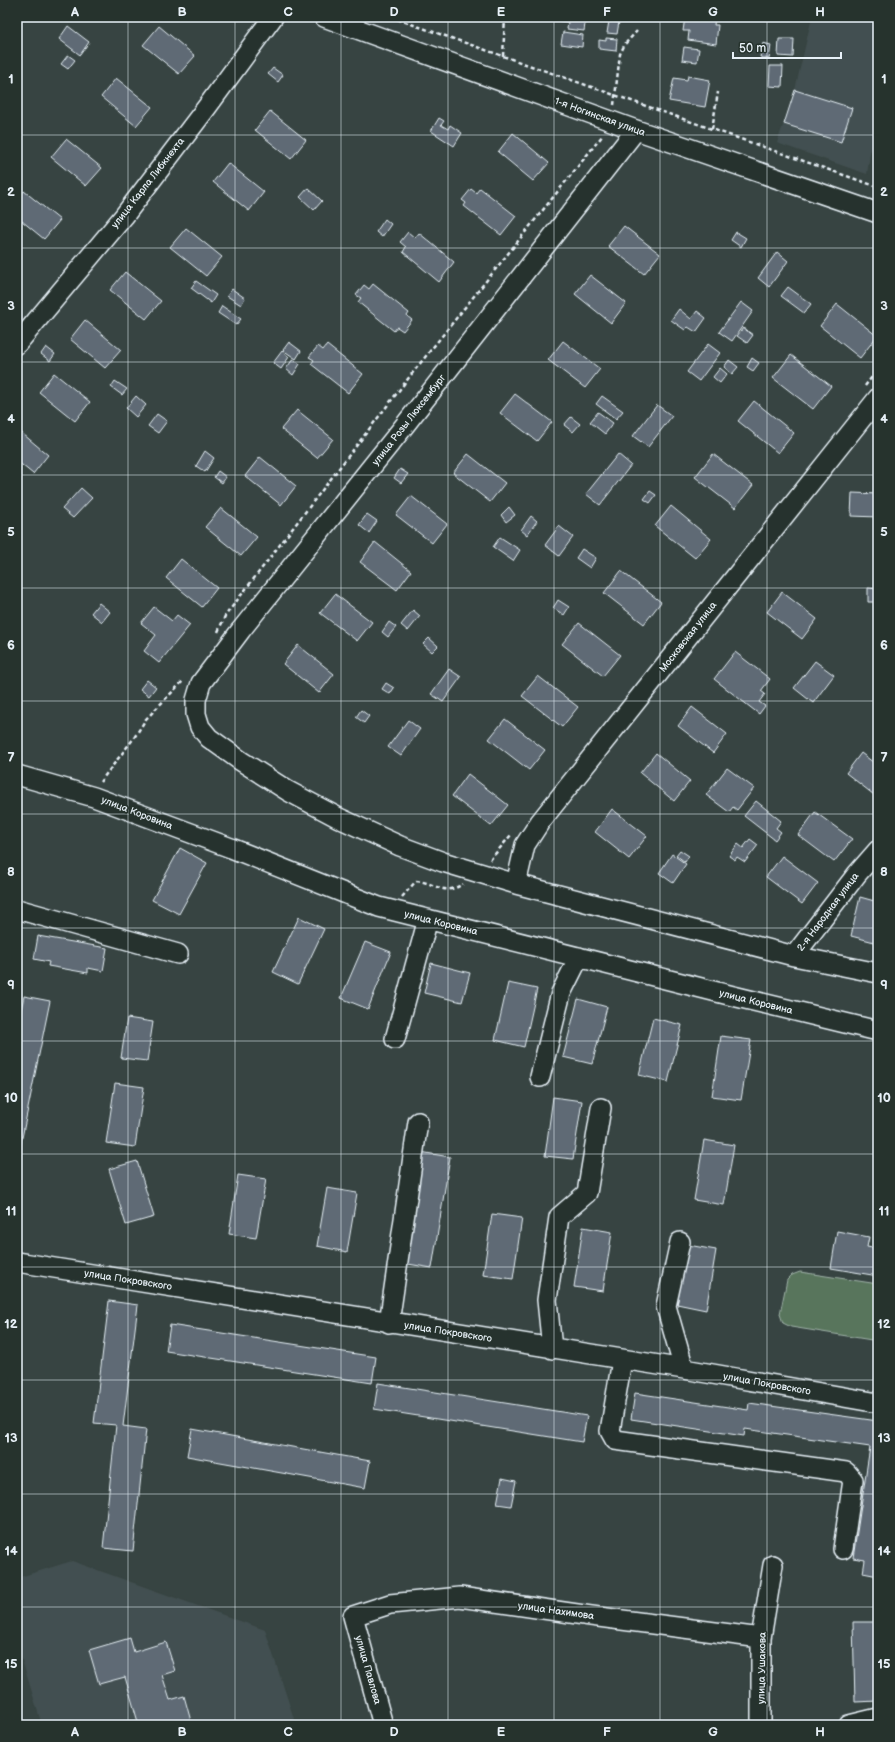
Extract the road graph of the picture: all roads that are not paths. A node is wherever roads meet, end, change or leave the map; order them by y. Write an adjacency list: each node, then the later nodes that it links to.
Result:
1 (273, 17): 5 (street, улица Карла Либкнехта)
2 (324, 17): 3 (street, 1-я Ногинская улица)
3 (636, 130): 4 (street, 1-я Ногинская улица); 9 (street, улица Розы Люксембург)
4 (878, 213)
5 (17, 344)
6 (871, 393): 9 (street, Московская улица)
7 (17, 775): 11 (street, улица Коровина)
8 (878, 850): 13 (street, 2-я Народная улица)
9 (516, 884): 13 (street)
10 (17, 909): 12 (street)
11 (428, 919): 14 (street, улица Коровина); 17 (street)
12 (178, 954)
13 (794, 956): 15 (street)
14 (579, 957): 16 (street, улица Коровина); 18 (street)
15 (878, 974)
16 (878, 1031)
17 (395, 1039)
18 (540, 1077)
19 (601, 1108): 24 (street)
20 (418, 1122): 23 (street)
21 (680, 1242): 26 (street)
22 (17, 1262): 23 (street, улица Покровского)
23 (389, 1323): 24 (street, улица Покровского)
24 (552, 1349): 25 (street, улица Покровского)
25 (622, 1360): 26 (street, улица Покровского); 28 (street)
26 (684, 1369): 27 (street, улица Покровского)
27 (878, 1403)
28 (843, 1549)
29 (773, 1565): 31 (street, улица Ушакова)
30 (352, 1616): 31 (street, улица Нахимова); 33 (street, улица Павлова)
31 (761, 1638): 34 (street, улица Ушакова)
32 (878, 1718): 35 (street)
33 (383, 1725)
34 (762, 1725)
35 (849, 1725)

